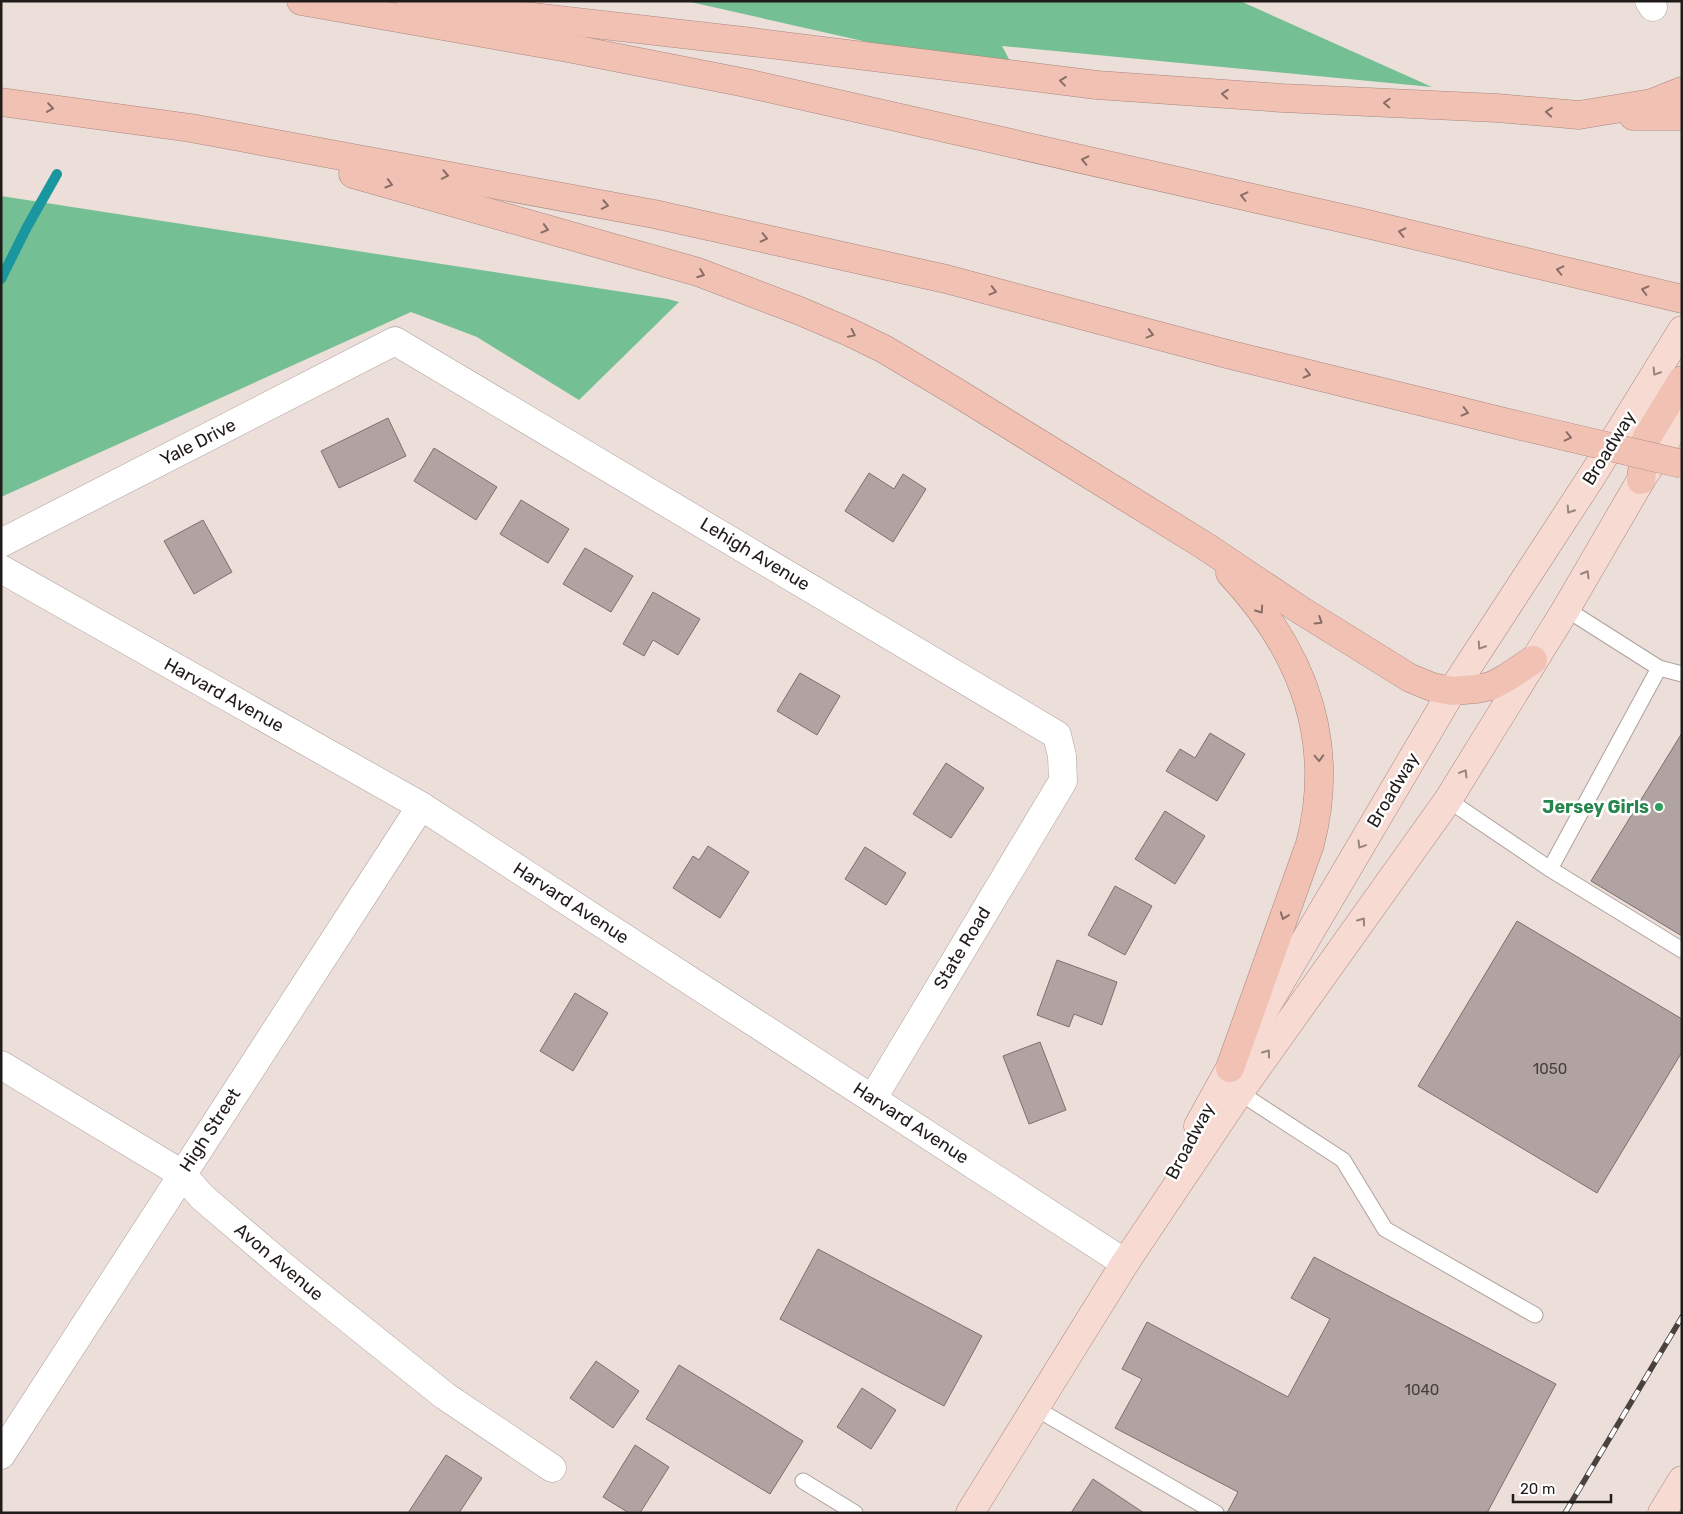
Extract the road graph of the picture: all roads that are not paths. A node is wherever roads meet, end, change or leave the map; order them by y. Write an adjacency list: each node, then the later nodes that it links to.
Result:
1 (301, 1): 8 (highway, one-way to 1)
2 (398, 1): 5 (highway, one-way to 2)
3 (1682, 91): 5 (highway)
4 (1, 102): 7 (highway, one-way to 7)
5 (1579, 115): 6 (highway)
6 (1682, 116)
7 (191, 128): 13 (highway, one-way to 13, bridge); 16 (highway, one-way to 16)
8 (1682, 299)
9 (1682, 330): 22 (main road, Broadway, one-way to 22)
10 (395, 341): 15 (street, Yale Drive); 23 (street, Lehigh Avenue)
11 (1682, 380): 14 (highway)
12 (1682, 416): 14 (main road, Broadway)
13 (1682, 464)
14 (1641, 480): 18 (main road, Broadway, one-way to 14)
15 (1, 543)
16 (1205, 546): 22 (highway, one-way to 22); 29 (highway, one-way to 29)
17 (1, 569): 25 (street, Harvard Avenue)
18 (1566, 609): 19 (main road, Broadway); 20 (lane)
19 (1533, 660): 22 (highway); 24 (main road, Broadway, one-way to 19)
20 (1659, 668): 21 (lane); 26 (lane)
21 (1682, 674)
22 (1452, 691): 29 (main road, Broadway, one-way to 29)
23 (1052, 798): 30 (street, State Road)
24 (1448, 800): 26 (lane); 29 (main road, Broadway, one-way to 24)
25 (421, 806): 30 (street, Harvard Avenue); 31 (street, High Street)
26 (1550, 869): 27 (lane)
27 (1682, 950)
28 (1, 1065): 31 (street, Avon Avenue)
29 (1230, 1081): 32 (main road, Broadway); 33 (lane)
30 (873, 1098): 32 (street, Harvard Avenue)
31 (182, 1174): 35 (street, High Street); 36 (street, Avon Avenue)
32 (1125, 1263): 34 (main road, Broadway)
33 (1535, 1315)
34 (1035, 1408): 41 (main road, Broadway); 42 (lane)
35 (1, 1455)
36 (552, 1468)
37 (1682, 1480): 39 (main road)
38 (804, 1481): 40 (lane)
39 (1667, 1511)
40 (855, 1513)
41 (970, 1513)
42 (1216, 1513)

